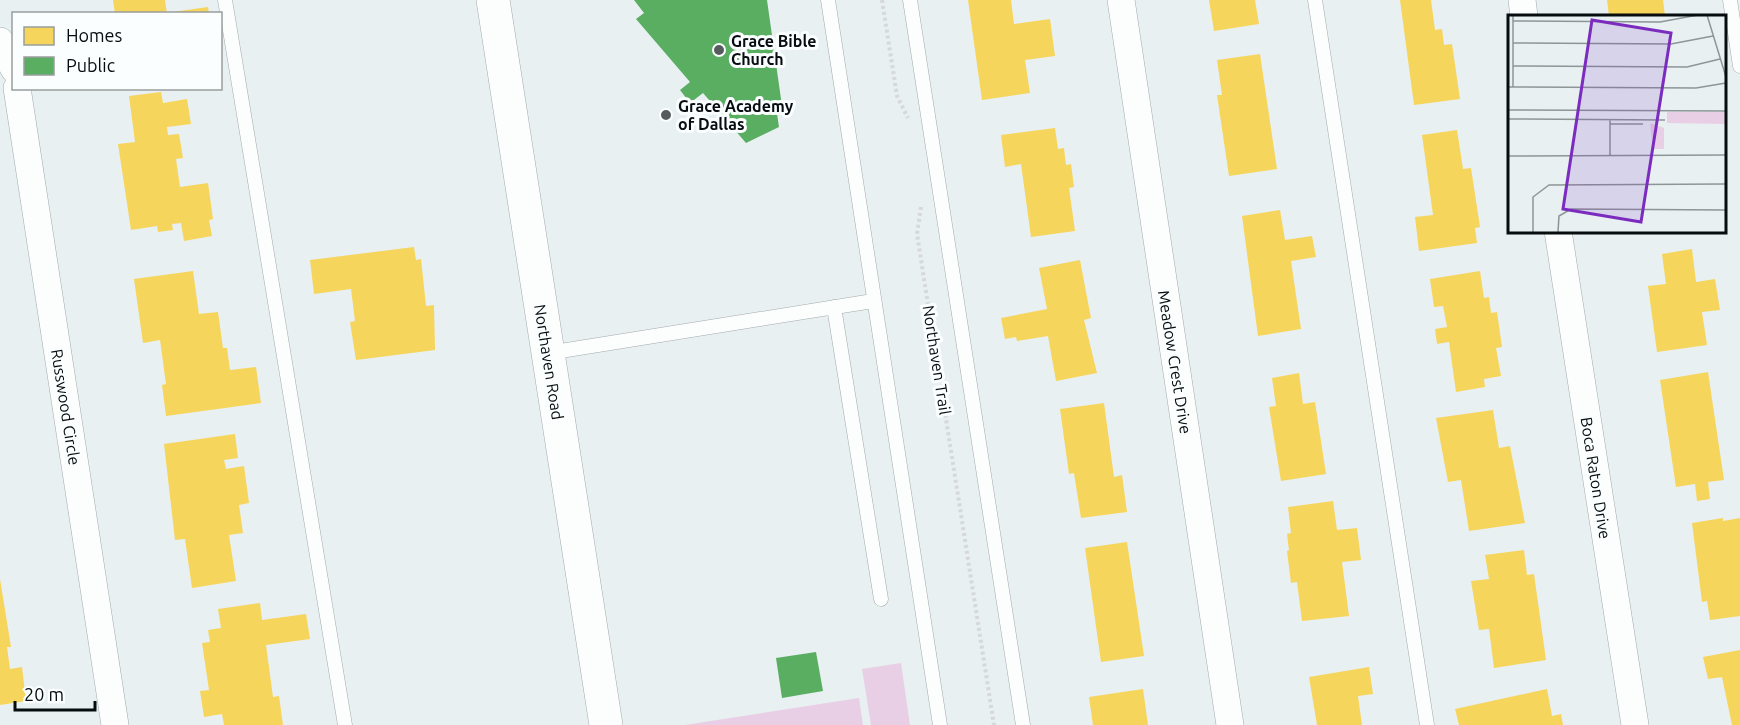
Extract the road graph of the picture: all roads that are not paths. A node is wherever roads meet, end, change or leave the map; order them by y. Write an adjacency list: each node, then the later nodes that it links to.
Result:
1 (225, 0): 20 (lane)
2 (493, 0): 17 (street, Northaven Road)
3 (828, 0): 15 (lane)
4 (910, 0): 23 (lane)
5 (1120, 0): 24 (street, Meadow Crest Drive)
6 (1315, 0): 25 (lane)
7 (1522, 0): 9 (street)
8 (1730, 0): 12 (lane)
9 (1524, 15)
10 (0, 41): 11 (street)
11 (12, 65)
12 (1740, 66)
13 (17, 90): 19 (street, Russwood Circle)
14 (1558, 232): 26 (street, Boca Raton Drive)
15 (873, 301): 16 (lane); 22 (lane)
16 (834, 307): 17 (lane); 18 (lane)
17 (548, 353): 21 (street, Northaven Road)
18 (881, 599)
19 (115, 725)
20 (345, 725)
21 (606, 725)
22 (940, 725)
23 (1023, 725)
24 (1230, 725)
25 (1427, 725)
26 (1635, 725)

